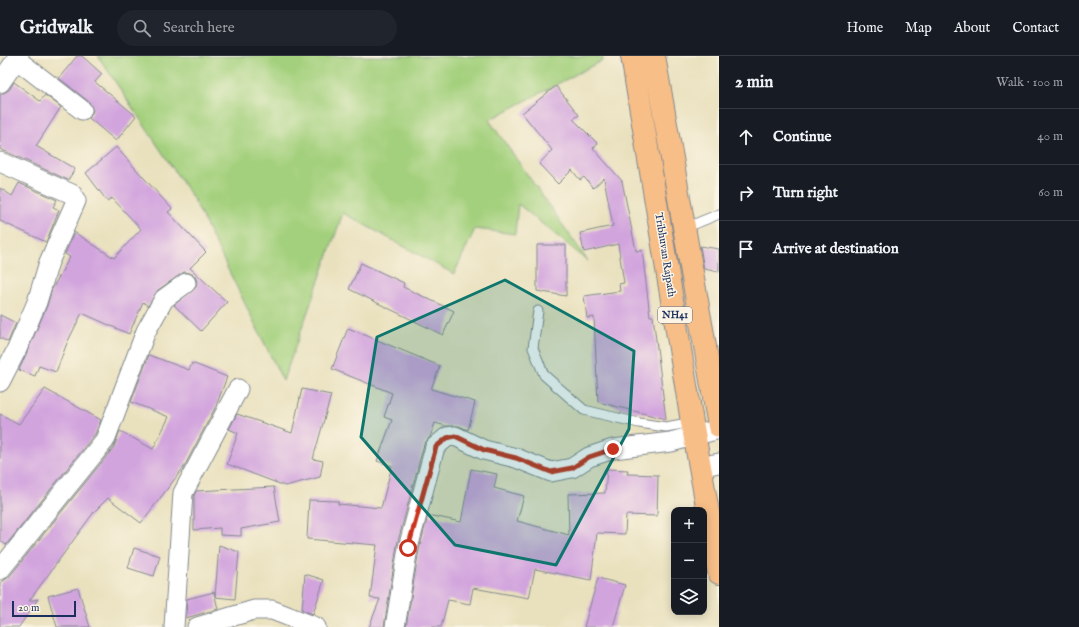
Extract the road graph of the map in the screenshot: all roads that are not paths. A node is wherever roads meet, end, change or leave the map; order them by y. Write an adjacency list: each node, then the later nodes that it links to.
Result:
1 (632, 56): 8 (highway, Tribhuvan Rajpath / NH41)
2 (654, 56): 8 (highway, Tribhuvan Rajpath / NH41)
3 (18, 58): 4 (street); 5 (street)
4 (0, 83)
5 (82, 110)
6 (0, 162): 11 (street)
7 (719, 214): 8 (lane)
8 (673, 229): 13 (highway, Tribhuvan Rajpath / NH41); 14 (highway, Tribhuvan Rajpath / NH41)
9 (186, 283): 16 (street)
10 (538, 311): 14 (lane)
11 (0, 382)
12 (238, 389): 18 (street)
13 (719, 428): 14 (street)
14 (693, 429): 15 (highway, Tribhuvan Rajpath / NH41); 21 (street)
15 (709, 465): 17 (highway, Tribhuvan Rajpath / NH41)
16 (0, 570)
17 (719, 573)
18 (174, 627)
19 (197, 627): 20 (street)
20 (316, 627)
21 (395, 627)

